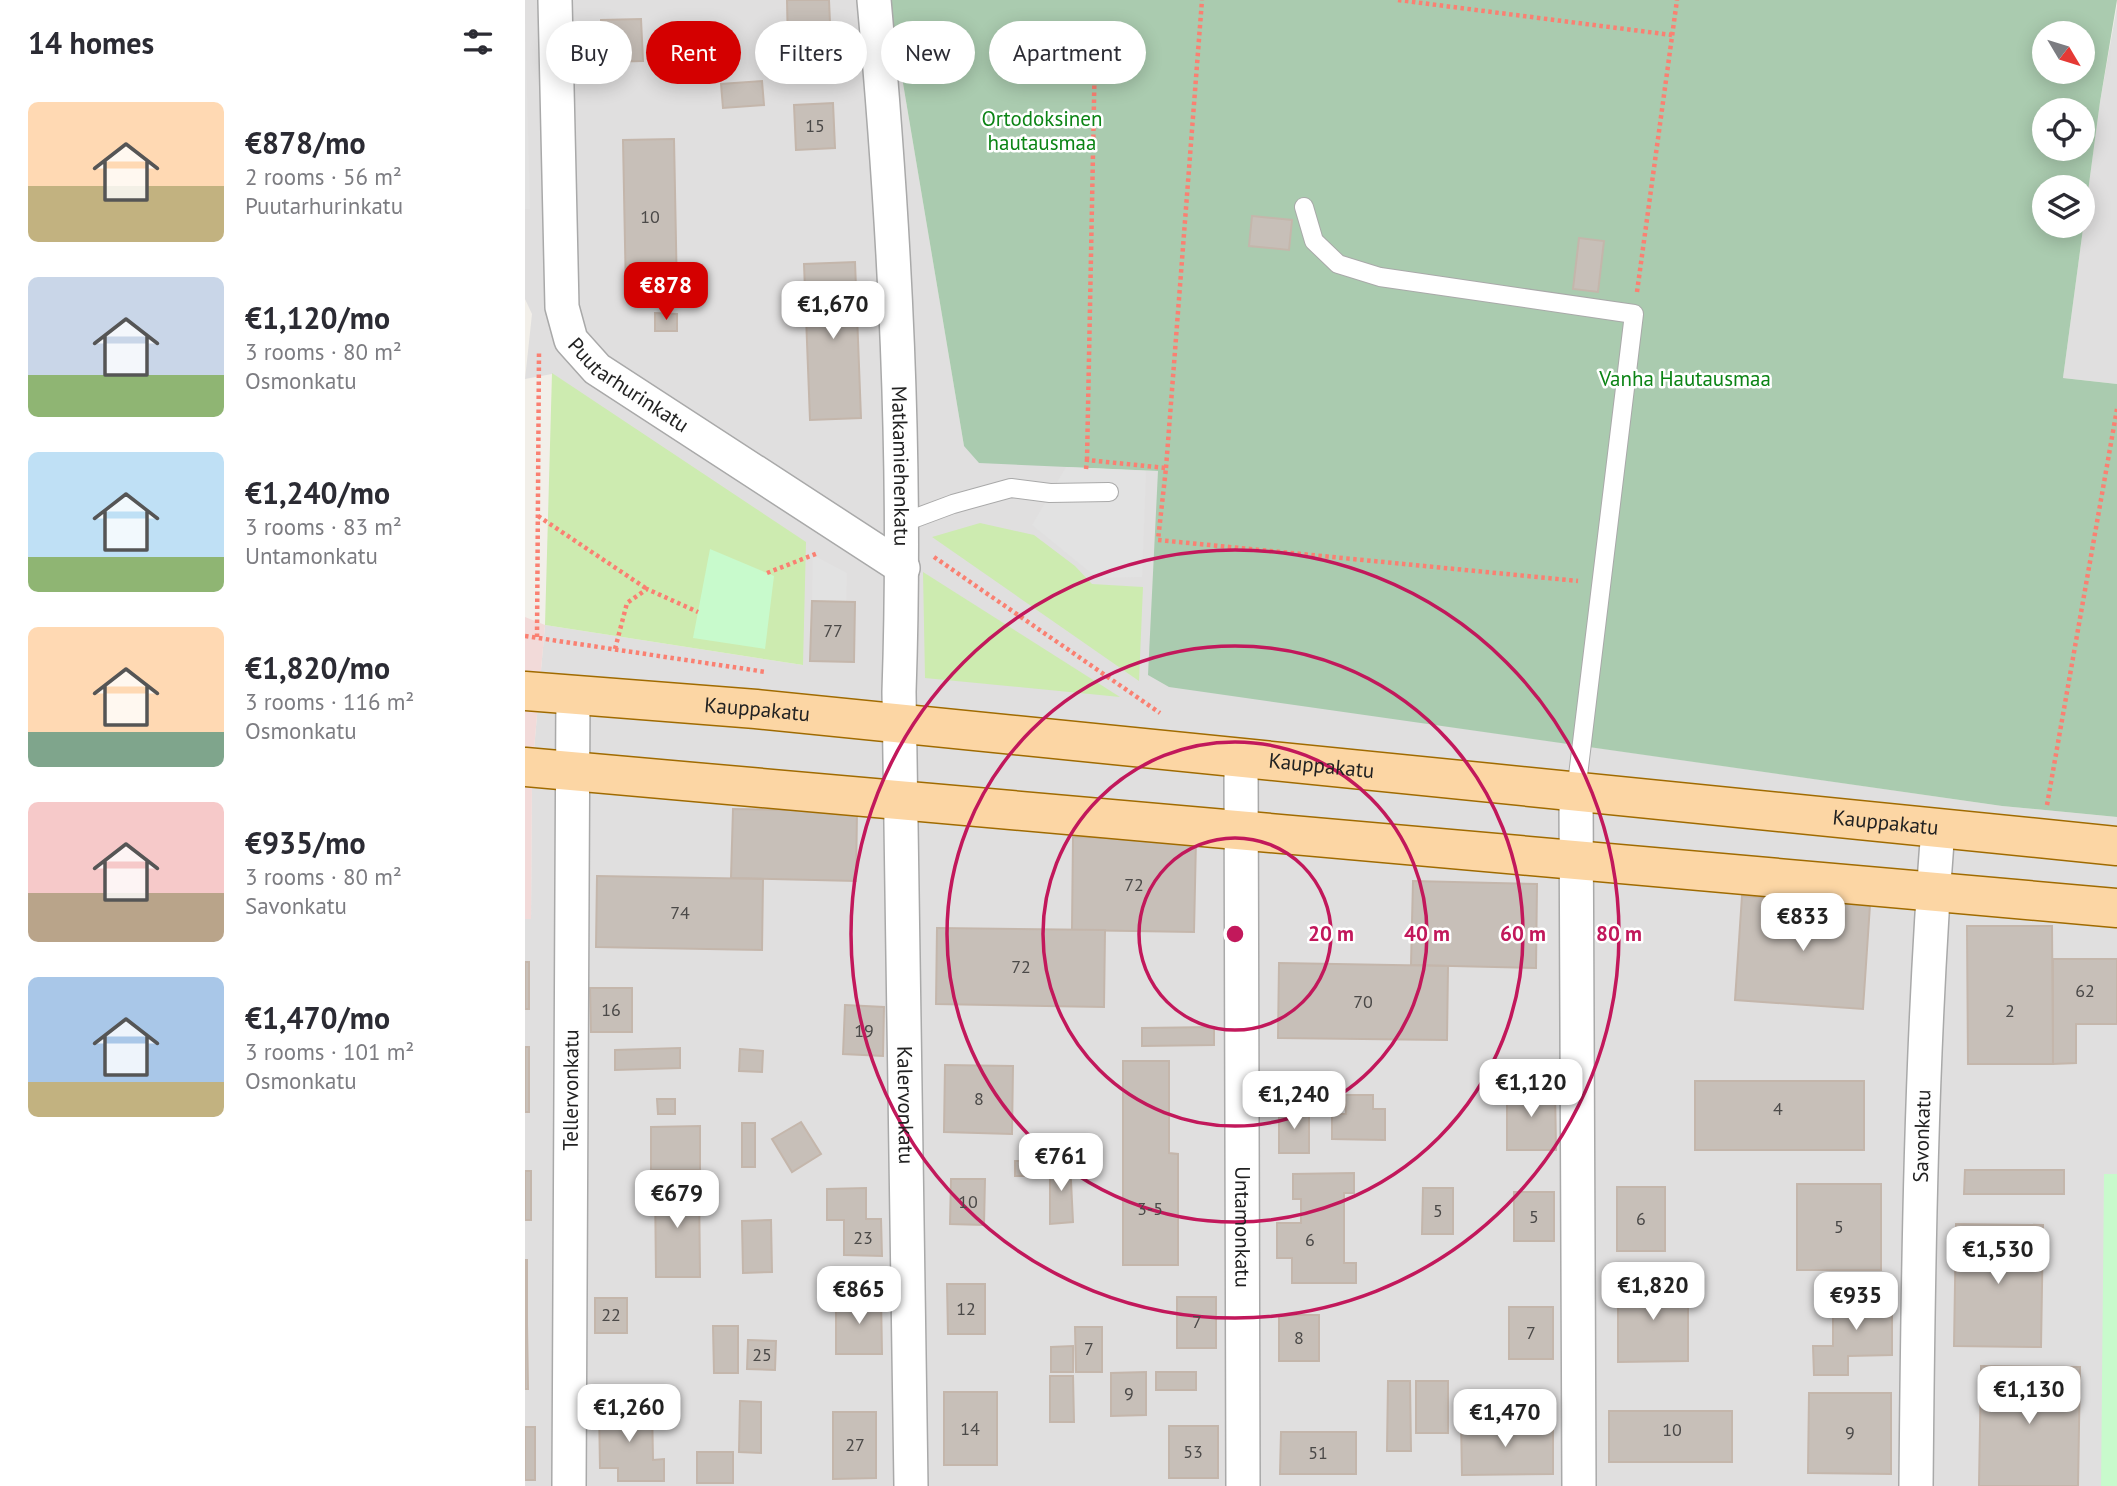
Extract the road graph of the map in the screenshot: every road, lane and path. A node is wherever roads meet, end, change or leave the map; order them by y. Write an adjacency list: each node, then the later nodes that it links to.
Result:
1 (555, 0): 18 (street, Puutarhurinkatu)
2 (874, 0): 16 (street, Matkamiehenkatu)
3 (1202, 0): 12 (path)
4 (1398, 0): 6 (path)
5 (1677, 0): 6 (path)
6 (1672, 35): 9 (path)
7 (1094, 84): 11 (path)
8 (1304, 207): 9 (lane)
9 (1634, 314): 20 (lane)
10 (2117, 409): 30 (path)
11 (1087, 460): 12 (path); 13 (path)
12 (1166, 468): 20 (path)
13 (1084, 491): 14 (lane); 16 (lane)
14 (1109, 492)
15 (538, 516): 21 (path)
16 (902, 523): 18 (street, Matkamiehenkatu)
17 (815, 551): 19 (path)
18 (903, 568): 26 (street, Matkamiehenkatu)
19 (767, 573)
20 (1602, 584): 31 (lane)
21 (647, 589): 22 (path); 23 (path)
22 (698, 612)
23 (615, 649)
24 (525, 691): 25 (main road, Kauppakatu)
25 (573, 694): 26 (main road, Kauppakatu); 29 (street, Tellervonkatu)
26 (901, 724): 27 (main road, Kauppakatu); 32 (street, Kalervonkatu)
27 (1241, 758): 31 (main road, Kauppakatu); 34 (street, Untamonkatu)
28 (525, 766): 29 (main road)
29 (572, 770): 32 (main road); 39 (street, Tellervonkatu)
30 (2050, 790)
31 (1576, 792): 33 (main road, Kauppakatu); 36 (street)
32 (902, 800): 34 (main road); 40 (street, Kalervonkatu)
33 (1938, 828): 35 (main road, Kauppakatu); 37 (street, Savonkatu)
34 (1241, 830): 36 (main road); 41 (street, Untamonkatu)
35 (2117, 846)
36 (1574, 859): 37 (main road); 42 (street)
37 (1933, 891): 38 (main road); 43 (street, Savonkatu)
38 (2117, 908)
39 (569, 1486)
40 (911, 1486)
41 (1243, 1486)
42 (1579, 1486)
43 (1916, 1486)

